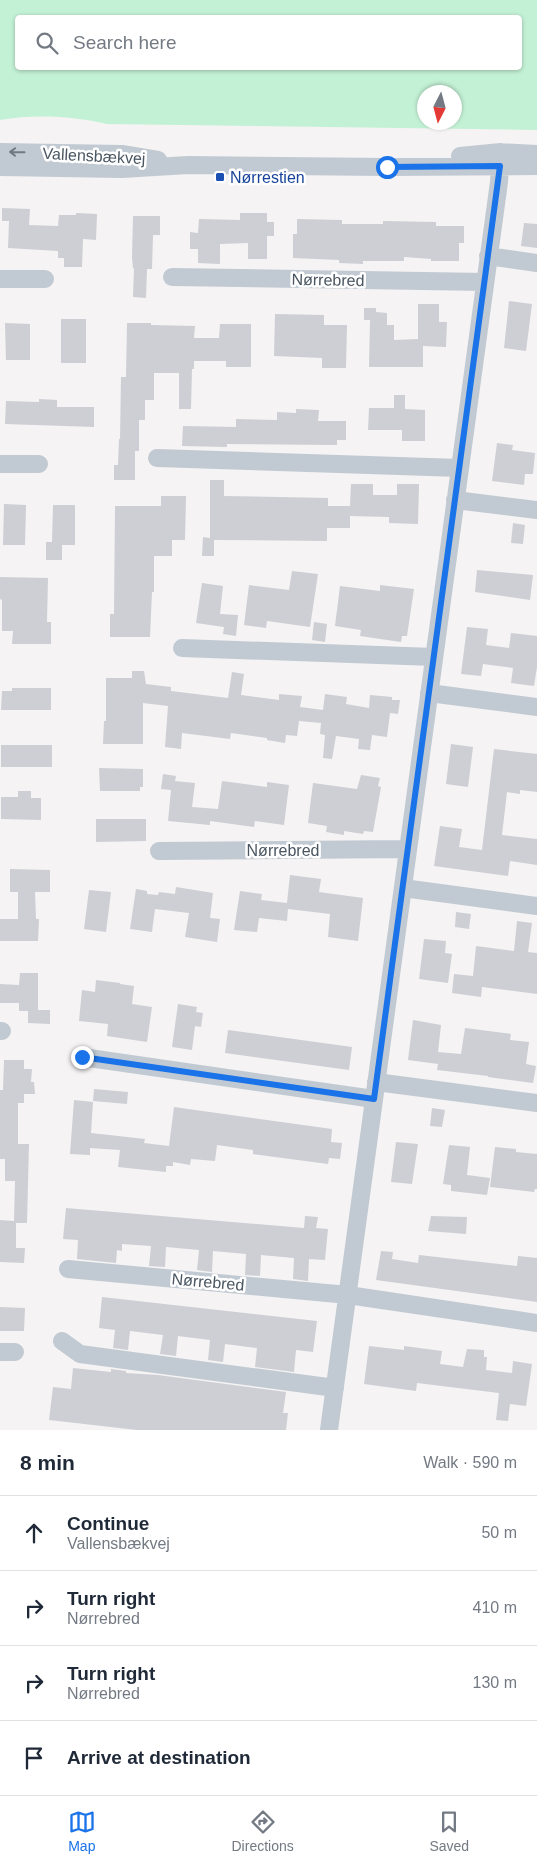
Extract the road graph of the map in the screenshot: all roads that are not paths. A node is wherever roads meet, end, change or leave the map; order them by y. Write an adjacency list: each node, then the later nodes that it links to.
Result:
1 (0, 152): 4 (street, Vallensbækvej, one-way to 1)
2 (537, 154): 3 (street, Vallensbækvej)
3 (500, 159): 4 (street, Vallensbækvej); 5 (street, Vallensbækvej); 7 (street)
4 (188, 165): 6 (street, Vallensbækvej)
5 (537, 166)
6 (0, 167)
7 (488, 256): 8 (street); 12 (street)
8 (537, 263)
9 (172, 277): 12 (street, Nørrebred)
10 (0, 279): 11 (street)
11 (45, 279)
12 (485, 282): 16 (street)
13 (157, 458): 16 (street)
14 (0, 464): 15 (street)
15 (39, 464)
16 (460, 468): 17 (street)
17 (455, 500): 18 (street); 20 (street)
18 (537, 510)
19 (182, 648): 20 (street)
20 (434, 657): 21 (street)
21 (429, 693): 22 (street); 23 (street)
22 (537, 707)
23 (408, 849): 24 (street, Nørrebred); 25 (street)
24 (159, 851)
25 (403, 888): 26 (street); 28 (street)
26 (537, 906)
27 (82, 1057): 28 (street)
28 (375, 1090): 29 (street); 31 (street)
29 (537, 1103)
30 (68, 1269): 31 (street, Nørrebred)
31 (348, 1295): 32 (street, Nørrebred); 34 (street)
32 (537, 1323)
33 (62, 1341): 34 (street)
34 (335, 1388): 35 (street)
35 (329, 1430)

